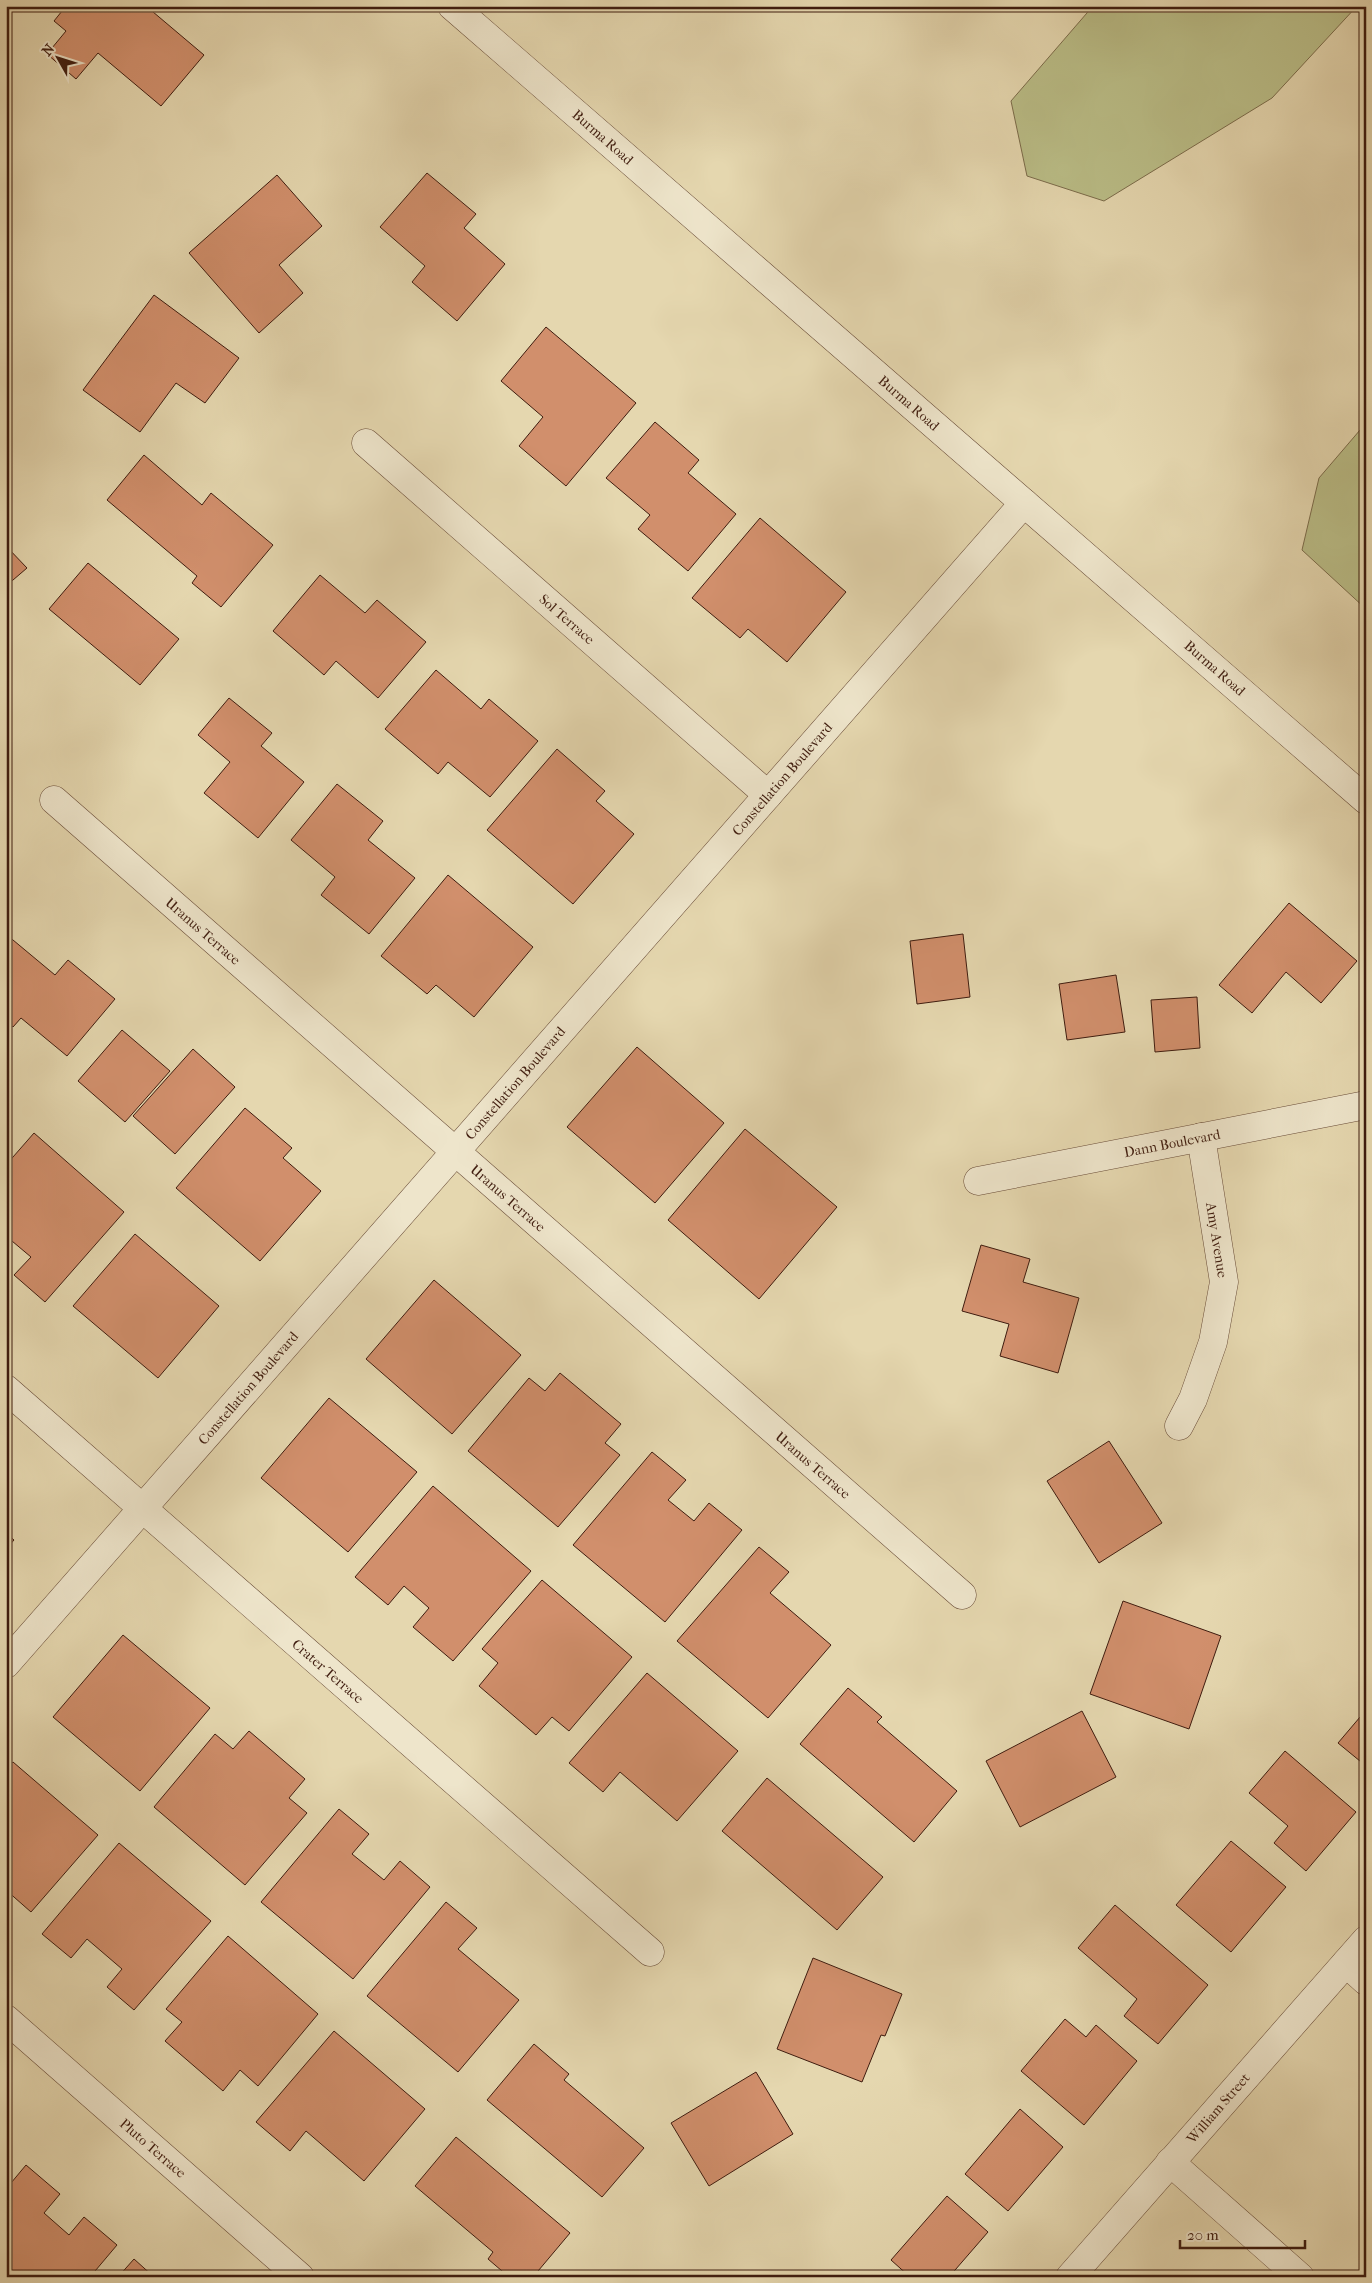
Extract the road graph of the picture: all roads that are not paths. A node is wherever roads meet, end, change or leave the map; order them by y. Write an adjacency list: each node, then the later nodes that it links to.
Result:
1 (452, 6): 3 (street, Burma Road)
2 (366, 443): 4 (street, Sol Terrace)
3 (1024, 502): 4 (street, Constellation Boulevard); 6 (street, Burma Road)
4 (768, 794): 9 (street, Constellation Boulevard)
5 (54, 800): 9 (street, Uranus Terrace)
6 (1366, 800)
7 (1366, 1105): 8 (street, Dann Boulevard)
8 (1201, 1137): 10 (street, Dann Boulevard); 12 (street, Amy Avenue)
9 (455, 1152): 13 (street, Constellation Boulevard); 14 (street, Uranus Terrace)
10 (978, 1181)
11 (6, 1389): 13 (street, Crater Terrace)
12 (1179, 1426)
13 (143, 1508): 15 (street, Constellation Boulevard); 17 (street, Crater Terrace)
14 (962, 1595)
15 (6, 1664)
16 (1366, 1940): 18 (street, William Street)
17 (650, 1952)
18 (1346, 1963): 19 (street); 21 (street, William Street)
19 (1366, 1981)
20 (6, 2019): 22 (street, Pluto Terrace)
21 (1170, 2162): 23 (street, William Street); 24 (street)
22 (300, 2277)
23 (1070, 2277)
24 (1300, 2277)

